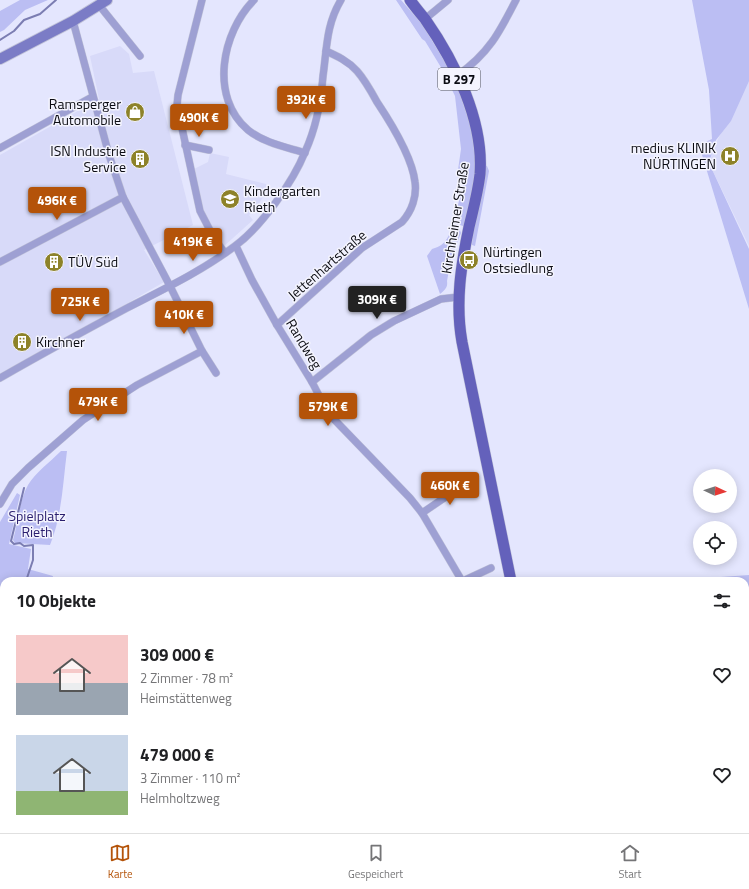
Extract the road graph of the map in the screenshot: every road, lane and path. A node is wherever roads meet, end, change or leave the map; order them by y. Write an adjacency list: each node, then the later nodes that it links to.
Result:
1 (202, 0): 16 (street)
2 (254, 0): 19 (street)
3 (341, 0): 11 (street)
4 (406, 0): 8 (main road, Kirchheimer Straße / B 297)
5 (448, 0): 9 (street)
6 (516, 0): 14 (street)
7 (103, 3): 10 (street); 12 (street)
8 (413, 4): 9 (main road, Kirchheimer Straße / B 297)
9 (425, 19): 14 (main road, Kirchheimer Straße / B 297)
10 (73, 21): 13 (street); 15 (street)
11 (326, 51): 19 (street); 26 (street, Jettenhartstraße)
12 (140, 56)
13 (0, 59)
14 (458, 75): 25 (main road, Kirchheimer Straße / B 297)
15 (92, 97): 17 (street); 20 (street)
16 (185, 144): 18 (street); 22 (street)
17 (0, 148)
18 (209, 150)
19 (305, 153): 21 (street)
20 (123, 197): 23 (street); 24 (street)
21 (236, 246): 22 (street); 26 (street, Randweg)
22 (225, 253): 24 (street)
23 (0, 262)
24 (170, 286): 27 (street); 29 (street)
25 (458, 297): 30 (street); 37 (main road, Kirchheimer Straße / B 297)
26 (277, 325): 30 (street, Randweg)
27 (202, 351): 28 (street); 32 (street)
28 (216, 373)
29 (0, 378)
30 (312, 382): 33 (street, Randweg)
31 (469, 484): 33 (street)
32 (0, 504)
33 (422, 513): 35 (street, Randweg)
34 (491, 568): 36 (street)
35 (460, 577)
36 (471, 577)
37 (510, 577)

